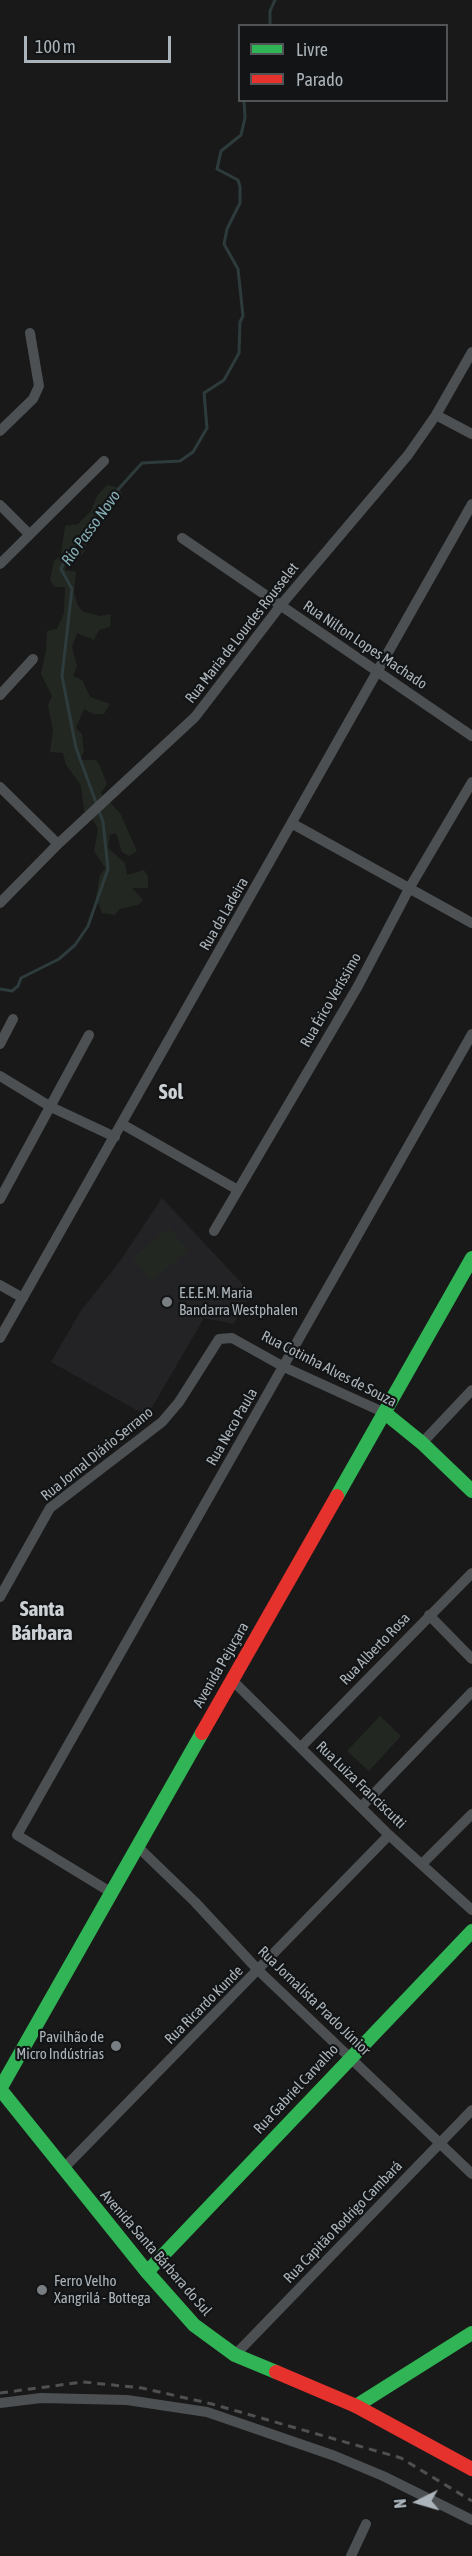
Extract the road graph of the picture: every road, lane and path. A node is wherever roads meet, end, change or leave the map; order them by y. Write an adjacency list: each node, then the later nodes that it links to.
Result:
1 (30, 333): 4 (street)
2 (472, 352): 3 (street, Rua Maria de Lourdes Rousselet)
3 (436, 415): 5 (street); 12 (street, Rua Maria de Lourdes Rousselet)
4 (0, 431)
5 (472, 434)
6 (104, 460): 9 (street)
7 (472, 504): 14 (street, Rua da Ladeira)
8 (0, 505): 9 (street)
9 (29, 534): 11 (street)
10 (182, 538): 12 (street, Rua Nilton Lopes Machado)
11 (0, 564)
12 (281, 605): 14 (street, Rua Nilton Lopes Machado); 20 (street, Rua Maria de Lourdes Rousselet)
13 (33, 659): 15 (street)
14 (378, 671): 16 (street, Rua Nilton Lopes Machado); 19 (street, Rua da Ladeira)
15 (0, 694)
16 (472, 736)
17 (472, 782): 21 (street, Rua Érico Veríssimo)
18 (0, 787): 20 (street)
19 (293, 824): 21 (street); 30 (street, Rua da Ladeira)
20 (57, 844): 22 (street, Rua Maria de Lourdes Rousselet)
21 (410, 887): 23 (street); 32 (street, Rua Érico Veríssimo)
22 (0, 903)
23 (472, 923)
24 (13, 1019): 27 (street)
25 (472, 1034): 40 (street, Rua Neco Paula)
26 (89, 1035): 29 (street)
27 (0, 1044)
28 (0, 1076): 29 (street)
29 (51, 1107): 31 (street); 33 (street)
30 (122, 1125): 31 (street, Rua da Ladeira); 32 (street)
31 (115, 1137): 37 (street, Rua da Ladeira)
32 (238, 1190): 34 (street, Rua Érico Veríssimo)
33 (0, 1199)
34 (214, 1231)
35 (472, 1258): 42 (street, Avenida Pejuçara)
36 (0, 1285): 37 (street)
37 (23, 1298): 38 (street, Rua da Ladeira)
38 (0, 1338)
39 (219, 1339): 40 (street, Rua Cotinha Alves de Souza); 46 (street, Rua Jornal Diário Serrano)
40 (284, 1367): 42 (street, Rua Cotinha Alves de Souza); 57 (street, Rua Neco Paula)
41 (472, 1390): 43 (street)
42 (385, 1413): 43 (street, Rua Cotinha Alves de Souza); 49 (street, Avenida Pejuçara)
43 (422, 1443): 44 (street, Rua Cotinha Alves de Souza)
44 (472, 1491)
45 (472, 1573): 47 (street, Rua Alberto Rosa)
46 (0, 1597)
47 (429, 1615): 48 (street); 51 (street, Rua Alberto Rosa)
48 (472, 1659)
49 (231, 1679): 51 (street, Rua Luiza Franciscutti); 55 (street, Avenida Pejuçara)
50 (472, 1692): 52 (street)
51 (302, 1747): 52 (street, Rua Luiza Franciscutti)
52 (361, 1807): 54 (street, Rua Luiza Franciscutti)
53 (472, 1814): 56 (street)
54 (390, 1835): 56 (street, Rua Luiza Franciscutti); 60 (street, Rua Ricardo Kunde)
55 (138, 1847): 57 (street, Avenida Pejuçara); 60 (street, Rua Jornalista Prado Júnior)
56 (423, 1863): 58 (street, Rua Luiza Franciscutti)
57 (112, 1893): 62 (street, Avenida Pejuçara)
58 (472, 1910)
59 (472, 1931): 61 (street, Rua Gabriel Carvalho)
60 (259, 1971): 61 (street, Rua Jornalista Prado Júnior); 65 (street, Rua Ricardo Kunde)
61 (350, 2056): 64 (street, Rua Jornalista Prado Júnior); 67 (street, Rua Gabriel Carvalho)
62 (0, 2089): 65 (street, Avenida Santa Bárbara do Sul)
63 (472, 2110): 64 (street, Rua Capitão Rodrigo Cambará)
64 (440, 2142): 66 (street, Rua Jornalista Prado Júnior); 69 (street, Rua Capitão Rodrigo Cambará)
65 (64, 2168): 67 (street, Avenida Santa Bárbara do Sul)
66 (472, 2174)
67 (147, 2272): 69 (street, Avenida Santa Bárbara do Sul)
68 (472, 2333): 71 (street)
69 (235, 2355): 71 (street, Avenida Santa Bárbara do Sul)
70 (0, 2403): 73 (street)
71 (356, 2406): 72 (street, Avenida Santa Bárbara do Sul)
72 (472, 2469)
73 (472, 2520)
74 (366, 2524): 75 (street)
75 (351, 2556)

